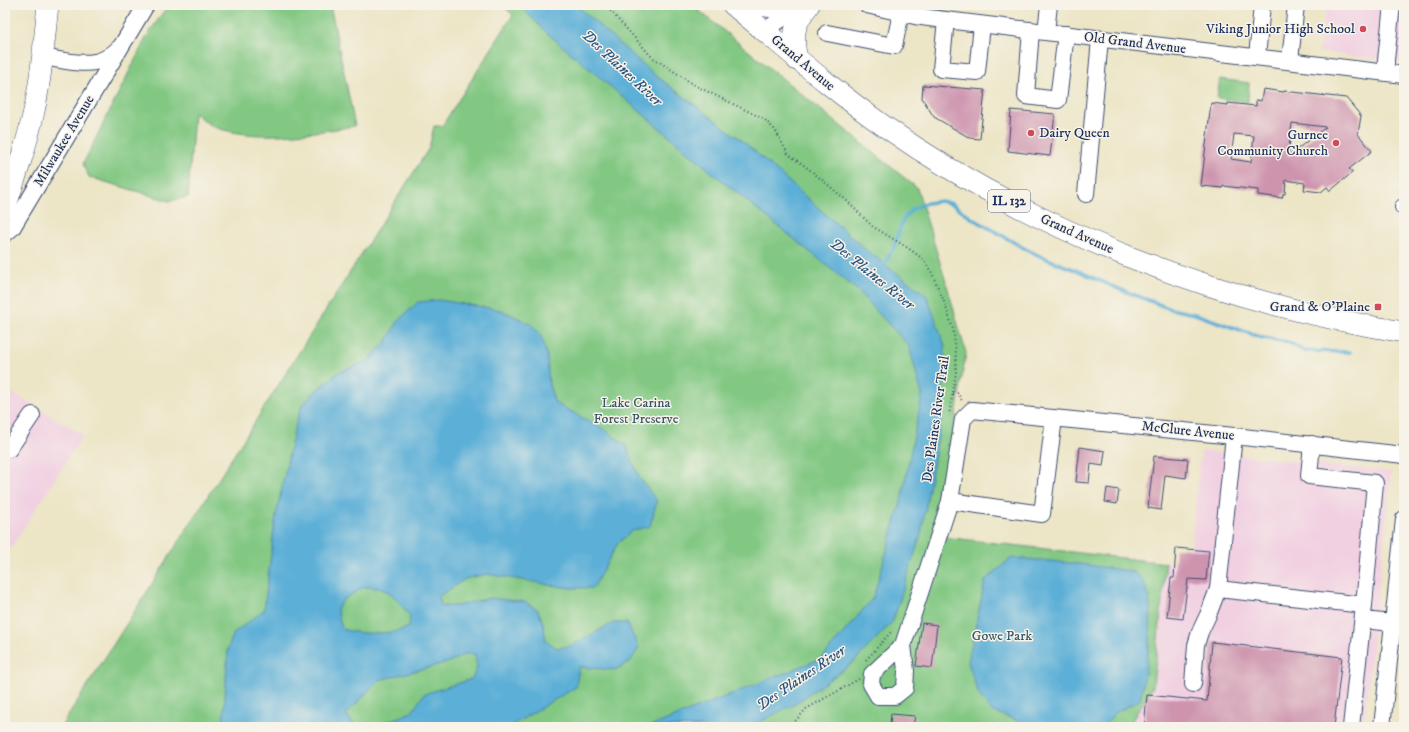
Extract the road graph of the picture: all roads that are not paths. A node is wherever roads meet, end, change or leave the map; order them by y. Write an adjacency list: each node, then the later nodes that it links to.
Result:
1 (48, 5): 21 (main road)
2 (146, 5): 19 (street, Milwaukee Avenue)
3 (733, 5): 14 (main road, Grand Avenue / IL 132)
4 (760, 5): 10 (main road)
5 (867, 5): 11 (street, Old Grand Avenue)
6 (1049, 5): 15 (street)
7 (1262, 5): 20 (street)
8 (1296, 5): 23 (street)
9 (1392, 5): 24 (street)
10 (802, 7): 14 (street); 22 (main road)
11 (901, 13): 12 (street, Old Grand Avenue); 16 (street)
12 (946, 20): 13 (street, Old Grand Avenue); 13 (street)
13 (982, 25): 15 (street, Old Grand Avenue)
14 (764, 31): 22 (main road, Grand Avenue / IL 132)
15 (1038, 31): 17 (street, Old Grand Avenue); 17 (street)
16 (827, 34)
17 (1066, 34): 18 (street, Old Grand Avenue)
18 (1100, 38): 20 (street, Old Grand Avenue); 26 (street)
19 (122, 46): 21 (street, Milwaukee Avenue); 28 (street, Milwaukee Avenue)
20 (1256, 56): 23 (street, Old Grand Avenue)
21 (43, 57): 27 (main road)
22 (797, 60): 29 (main road, Grand Avenue / IL 132)
23 (1290, 60): 24 (street, Old Grand Avenue)
24 (1386, 72): 25 (street, Old Grand Avenue)
25 (1404, 75)
26 (1086, 194)
27 (5, 208)
28 (5, 234)
29 (1404, 332)
30 (32, 415): 34 (street)
31 (1054, 418): 32 (street, McClure Avenue); 36 (street, McClure Avenue); 36 (street)
32 (1234, 436): 33 (street, McClure Avenue); 38 (street)
33 (1312, 444): 35 (street, McClure Avenue); 39 (street)
34 (6, 451)
35 (1404, 455)
36 (950, 501): 41 (street)
37 (1404, 519): 40 (street)
38 (1218, 589): 39 (street); 42 (street)
39 (1364, 612): 40 (street); 43 (street)
40 (1393, 623): 44 (street)
41 (903, 645)
42 (1193, 684)
43 (1351, 727)
44 (1382, 727)

